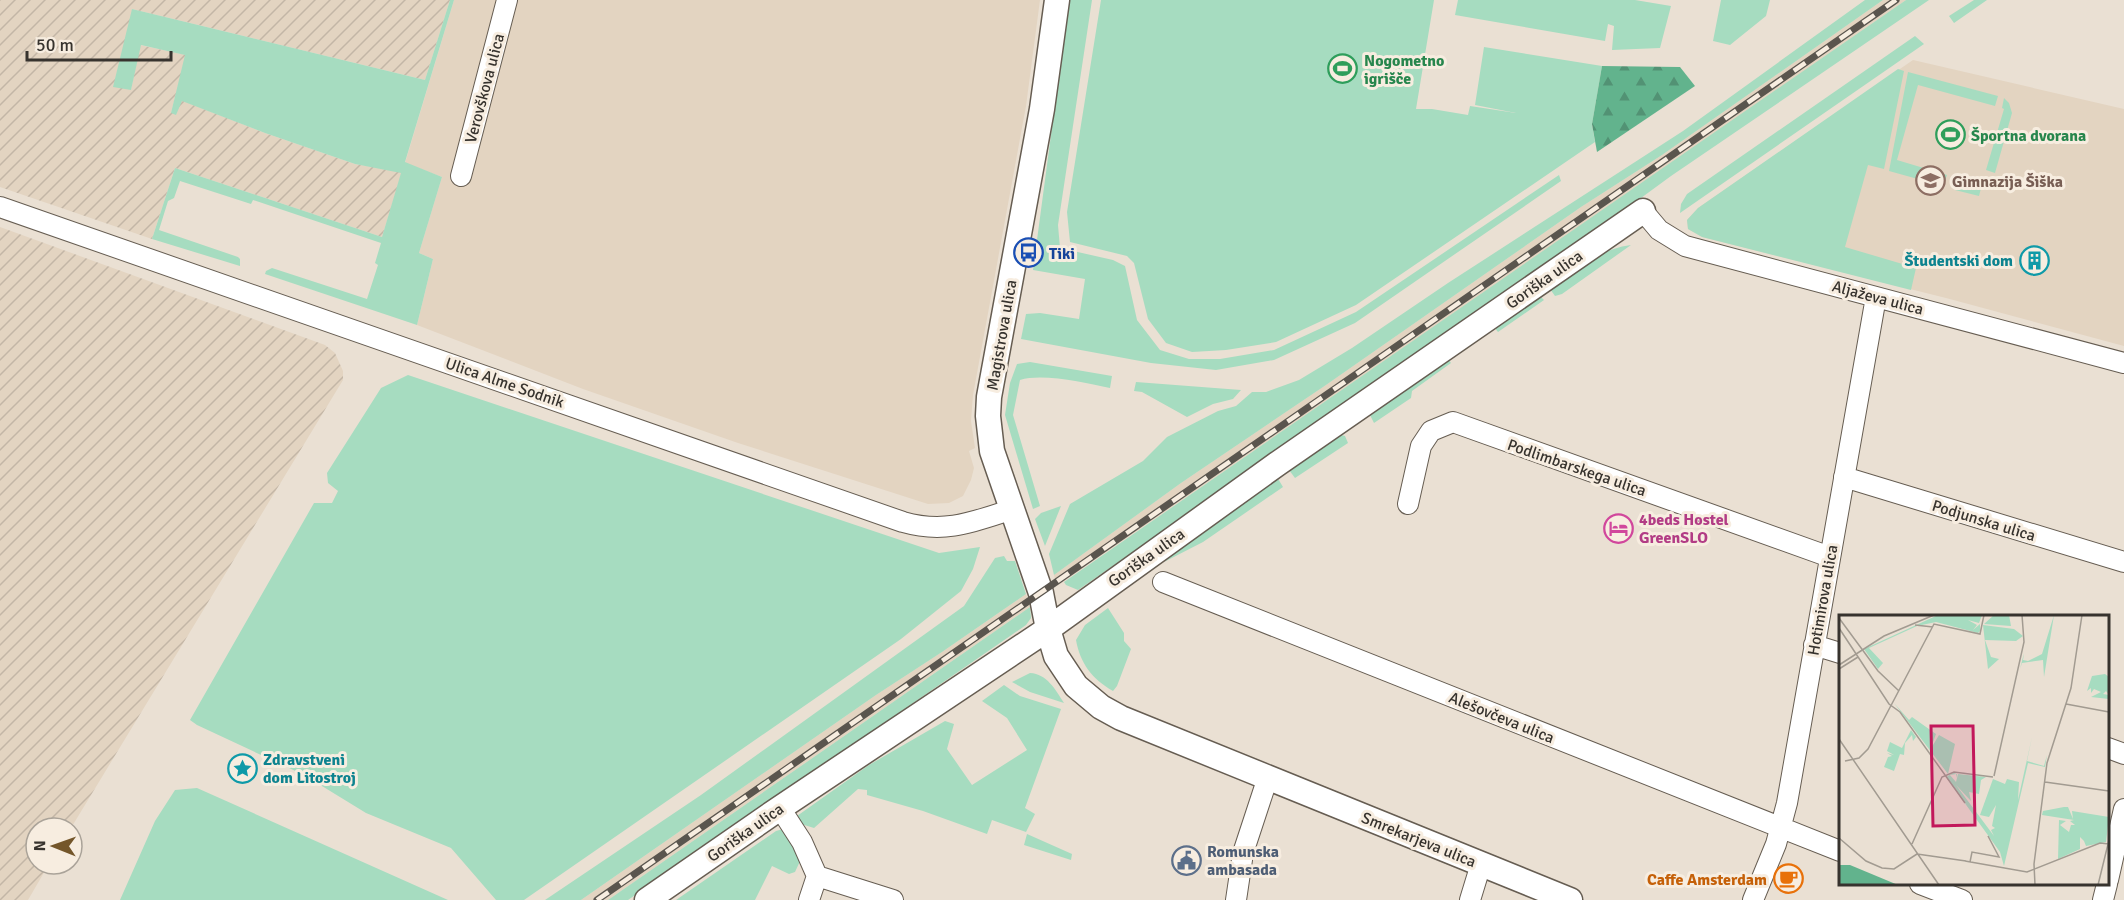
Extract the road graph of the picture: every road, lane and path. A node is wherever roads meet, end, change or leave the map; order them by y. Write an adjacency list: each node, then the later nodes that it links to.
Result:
1 (507, 0): 3 (street, Verovškova ulica)
2 (1057, 0): 10 (street, Magistrova ulica)
3 (461, 176)
4 (0, 207): 10 (street, Ulica Alme Sodnik)
5 (1643, 211): 6 (street, Aljaževa ulica); 14 (street, Goriška ulica)
6 (1876, 297): 7 (street, Aljaževa ulica); 8 (street, Hotimirova ulica)
7 (2124, 363)
8 (1844, 477): 11 (street, Hotimirova ulica); 12 (street, Podjunska ulica)
9 (1408, 504): 11 (street, Podlimbarskega ulica)
10 (1012, 509): 14 (street, Magistrova ulica)
11 (1830, 557): 15 (street, Hotimirova ulica)
12 (2124, 562)
13 (1163, 582): 22 (street, Alešovčeva ulica)
14 (1048, 629): 19 (street, Smrekarjeva ulica); 20 (street, Goriška ulica)
15 (1814, 645): 16 (street); 22 (street, Hotimirova ulica)
16 (1839, 653)
17 (2109, 748): 18 (street)
18 (2124, 754)
19 (1268, 777): 24 (street, Smrekarjeva ulica); 32 (street)
20 (780, 808): 26 (street); 29 (street, Goriška ulica)
21 (2124, 809): 25 (street)
22 (1781, 827): 23 (street, Alešovčeva ulica); 35 (street, Hotimirova ulica)
23 (1839, 851)
24 (1481, 864): 33 (street); 34 (street, Smrekarjeva ulica)
25 (2109, 873)
26 (817, 876): 30 (street); 31 (street)
27 (1923, 885): 36 (street)
28 (2106, 885): 37 (street)
29 (647, 900)
30 (809, 900)
31 (893, 900)
32 (1236, 900)
33 (1470, 900)
34 (1570, 900)
35 (1754, 900)
36 (1962, 900)
37 (2103, 900)

